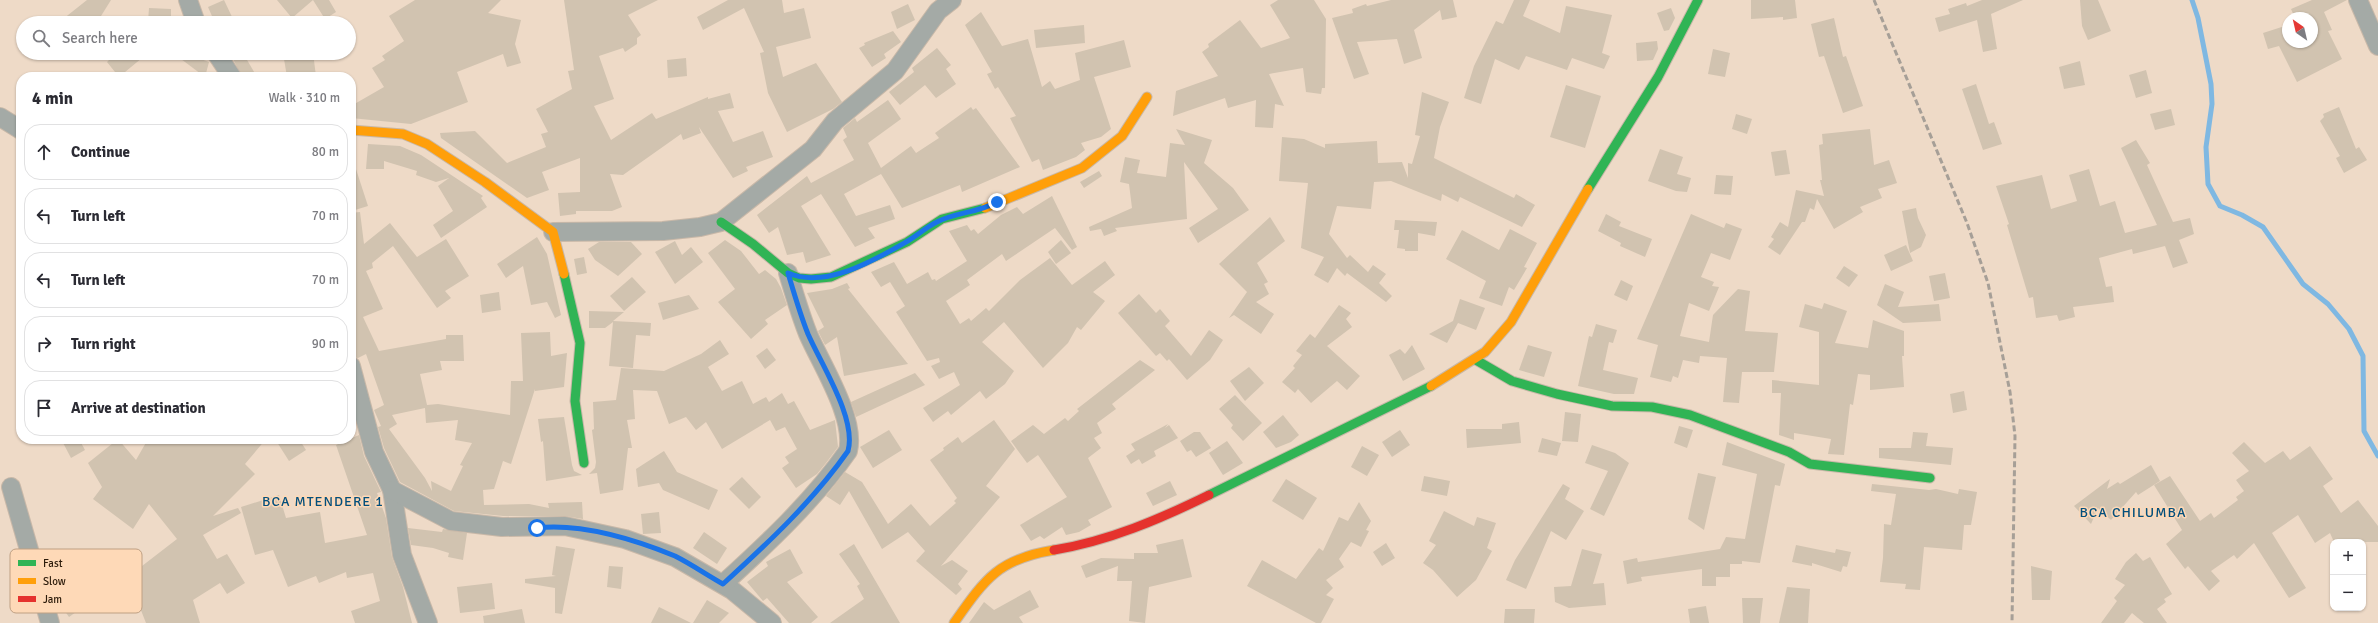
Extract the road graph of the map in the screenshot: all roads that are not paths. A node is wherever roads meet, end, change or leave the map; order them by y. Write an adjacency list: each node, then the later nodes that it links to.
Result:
1 (188, 0): 5 (street)
2 (952, 0): 13 (street)
3 (1698, 0): 16 (street)
4 (2358, 0): 6 (street)
5 (194, 16)
6 (2378, 46)
7 (221, 60): 8 (street)
8 (229, 72)
9 (1147, 97): 15 (street)
10 (0, 117): 11 (street)
11 (16, 127)
12 (356, 130): 14 (street)
13 (721, 222): 14 (street); 15 (street)
14 (553, 232): 18 (street)
15 (788, 273): 23 (street)
16 (1476, 360): 19 (street); 28 (street)
17 (356, 385): 21 (street)
18 (584, 463)
19 (1930, 478)
20 (11, 488): 22 (street)
21 (392, 490): 23 (street); 26 (street)
22 (29, 549)
23 (723, 584): 27 (street)
24 (47, 613): 25 (street)
25 (50, 623)
26 (428, 623)
27 (772, 623)
28 (954, 623)

